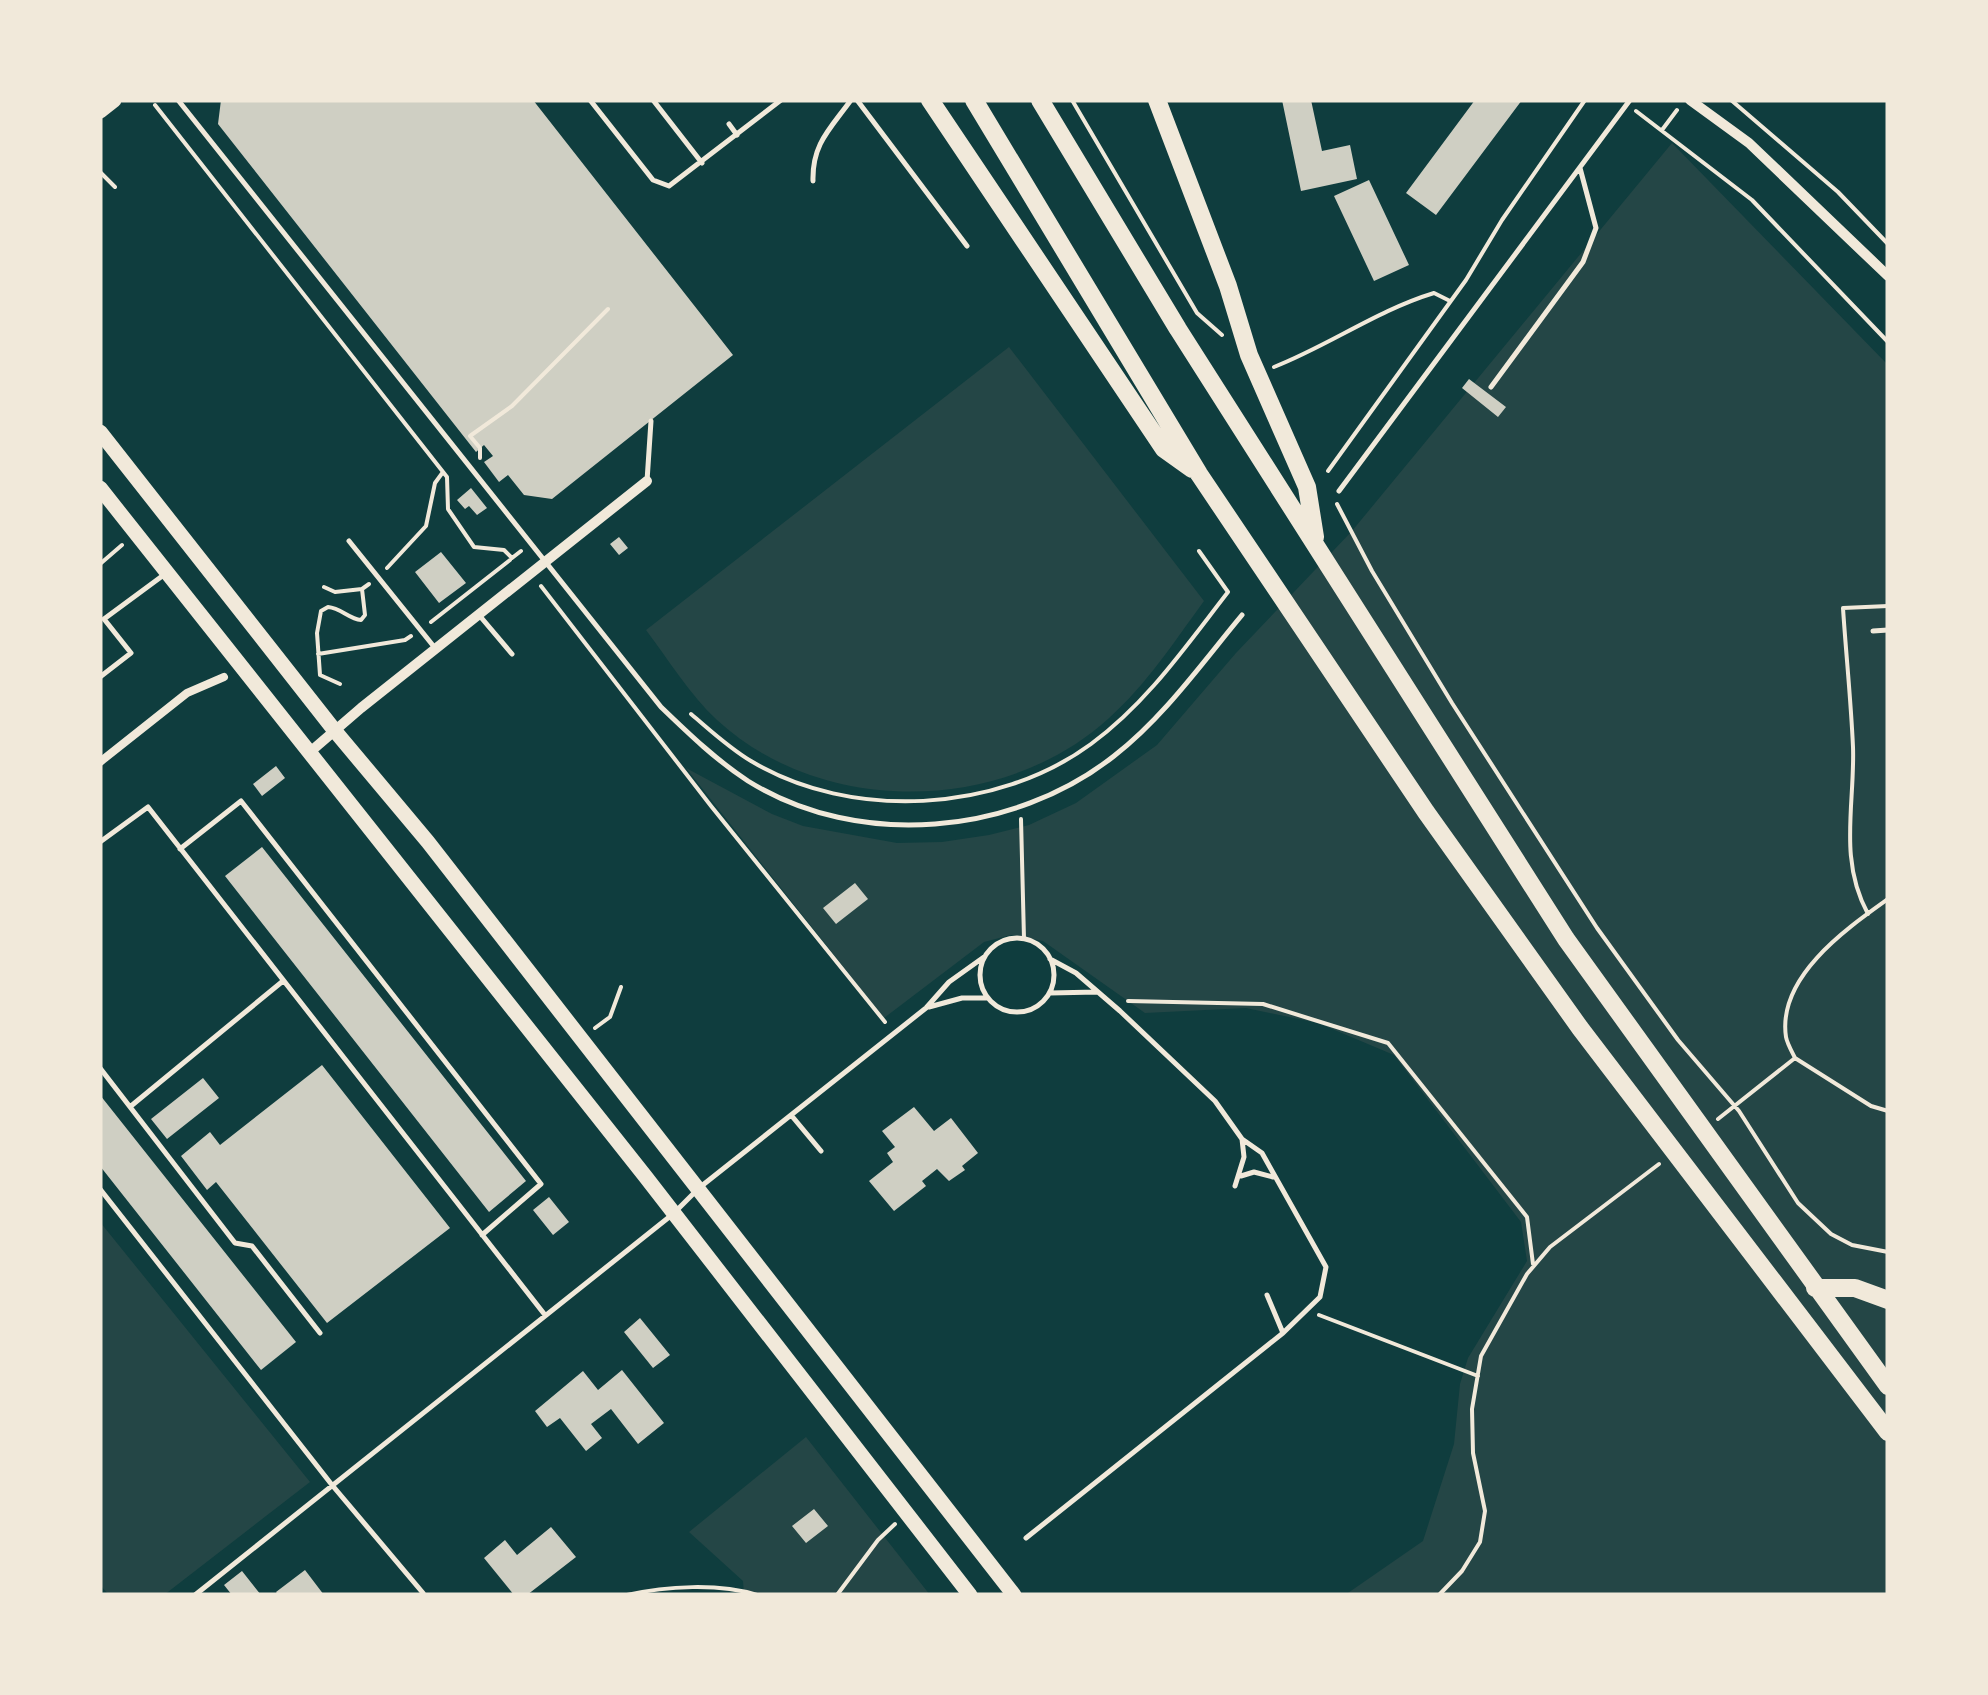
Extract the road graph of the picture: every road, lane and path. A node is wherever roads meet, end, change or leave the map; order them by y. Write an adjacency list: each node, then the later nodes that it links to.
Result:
1 (114, 100): 17 (main road)
2 (178, 100): 43 (lane)
3 (590, 100): 21 (lane)
4 (653, 100): 21 (lane)
5 (781, 100): 20 (lane)
6 (854, 100): 24 (lane); 27 (lane)
7 (930, 100): 38 (main road)
8 (974, 100): 38 (main road)
9 (1040, 100): 45 (main road)
10 (1072, 100): 32 (path)
11 (1157, 100): 32 (main road)
12 (1585, 100): 29 (path)
13 (1688, 100): 19 (path); 28 (street)
14 (1731, 100): 26 (path)
15 (1629, 103): 19 (path); 22 (lane)
16 (155, 105): 43 (path)
17 (100, 111)
18 (729, 124): 20 (lane)
19 (1662, 130): 31 (path)
20 (738, 135): 21 (lane)
21 (702, 163)
22 (1580, 168): 33 (lane); 41 (lane)
23 (100, 172): 25 (path)
24 (813, 182)
25 (115, 187)
26 (1888, 244)
27 (967, 246)
28 (1888, 276)
29 (1450, 301): 32 (path); 37 (path)
30 (608, 310): 36 (path)
31 (1888, 342)
32 (1249, 355): 45 (main road)
33 (1491, 386)
34 (651, 420): 39 (lane)
35 (100, 432): 66 (main road)
36 (480, 448)
37 (1328, 471)
38 (1199, 474): 113 (main road)
39 (648, 481): 48 (street)
40 (100, 488): 49 (main road)
41 (1336, 492): 102 (path)
42 (349, 542): 61 (lane)
43 (530, 544): 48 (lane)
44 (122, 545): 47 (path)
45 (1317, 548): 104 (main road)
46 (1199, 552): 65 (path)
47 (100, 564)
48 (546, 564): 50 (street); 69 (lane)
49 (167, 572): 58 (lane); 67 (main road)
50 (532, 574): 56 (street); 85 (path)
51 (324, 587): 53 (path)
52 (362, 589): 53 (path)
53 (335, 592): 55 (path)
54 (1888, 606): 73 (path)
55 (333, 607)
56 (480, 615): 61 (street); 62 (lane)
57 (1242, 615): 69 (lane)
58 (102, 621): 63 (lane)
59 (1888, 630): 60 (lane)
60 (1874, 631)
61 (436, 650): 66 (street)
62 (512, 654)
63 (100, 677)
64 (224, 677): 68 (street)
65 (682, 706)
66 (335, 731): 67 (street); 97 (main road)
67 (310, 752): 99 (main road)
68 (100, 762)
69 (1020, 808): 74 (path)
70 (100, 842): 71 (lane)
71 (180, 850): 77 (lane); 101 (lane)
72 (1888, 900): 73 (path)
73 (1868, 914): 86 (path)
74 (1024, 939): 75 (lane); 76 (lane)
75 (984, 957): 81 (lane); 83 (lane)
76 (1050, 959): 79 (lane); 80 (lane)
77 (283, 981): 89 (lane); 101 (lane)
78 (622, 987): 84 (path)
79 (1050, 992): 80 (lane); 81 (lane)
80 (1096, 992): 82 (lane)
81 (986, 998): 83 (lane)
82 (1108, 1001): 92 (lane); 103 (path)
83 (926, 1008): 85 (lane)
84 (598, 1026)
85 (894, 1032): 91 (lane)
86 (1795, 1058): 88 (path); 90 (path)
87 (100, 1068): 89 (lane)
88 (1763, 1084)
89 (130, 1106): 109 (lane)
90 (1888, 1111)
91 (791, 1115): 93 (lane); 97 (lane)
92 (1242, 1139): 94 (lane); 95 (lane)
93 (821, 1151)
94 (1239, 1176): 95 (lane); 96 (lane)
95 (1276, 1178): 107 (lane)
96 (1235, 1186)
97 (699, 1188): 99 (lane); 123 (main road)
98 (100, 1190): 114 (lane)
99 (672, 1214): 108 (lane); 115 (main road)
100 (1568, 1234): 103 (path)
101 (482, 1235): 108 (lane)
102 (1888, 1252)
103 (1534, 1266): 111 (path)
104 (1815, 1288): 106 (main road); 112 (main road)
105 (1267, 1295): 110 (lane)
106 (1888, 1300)
107 (1306, 1310): 110 (lane); 111 (path)
108 (545, 1315): 114 (lane)
109 (320, 1333)
110 (1283, 1334): 116 (lane)
111 (1478, 1376): 124 (path)
112 (1888, 1386)
113 (1888, 1432)
114 (332, 1486): 117 (lane); 118 (lane)
115 (906, 1514): 121 (path); 122 (main road)
116 (1026, 1538)
117 (423, 1593)
118 (195, 1595)
119 (627, 1595): 120 (path)
120 (757, 1595)
121 (837, 1595)
122 (970, 1595)
123 (1014, 1595)
124 (1440, 1595)

